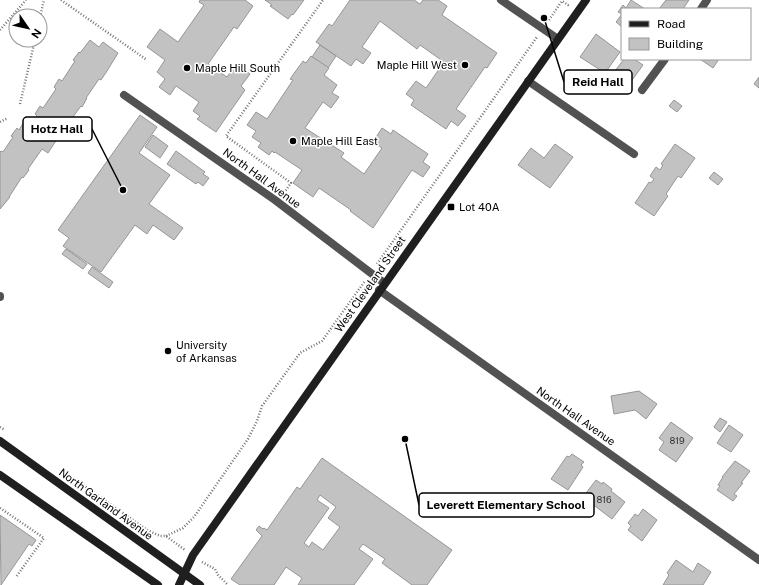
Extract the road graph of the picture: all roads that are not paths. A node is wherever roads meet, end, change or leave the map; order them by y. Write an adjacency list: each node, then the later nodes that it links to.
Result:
1 (501, 0): 3 (street)
2 (586, 0): 3 (street, West Cleveland Street)
3 (558, 39): 5 (street, West Cleveland Street)
4 (664, 60): 6 (street)
5 (528, 81): 8 (street); 9 (street, West Cleveland Street)
6 (642, 90)
7 (124, 95): 9 (street, North Hall Avenue)
8 (634, 154)
9 (384, 283): 10 (street, West Cleveland Street)
10 (379, 290): 13 (street, North Hall Avenue); 14 (street, West Cleveland Street)
11 (0, 441): 14 (street, North Garland Avenue)
12 (0, 475): 15 (street)
13 (759, 560)
14 (185, 574): 16 (street, West Cleveland Street); 17 (street, North Garland Avenue)
15 (158, 585)
16 (179, 585)
17 (200, 585)

